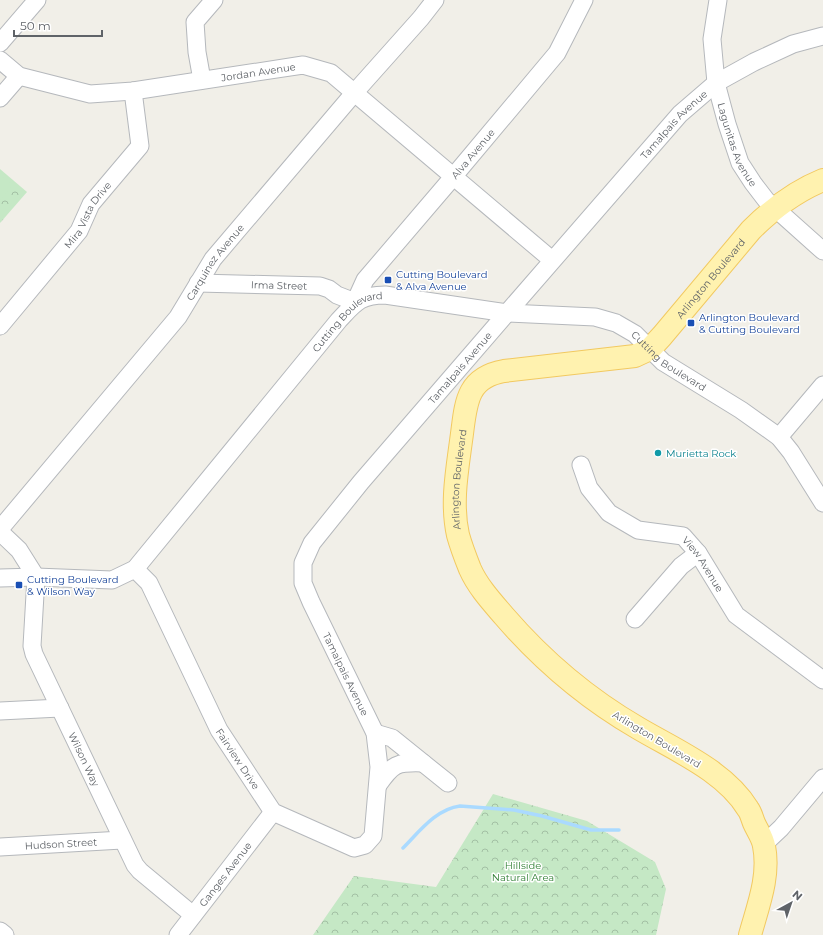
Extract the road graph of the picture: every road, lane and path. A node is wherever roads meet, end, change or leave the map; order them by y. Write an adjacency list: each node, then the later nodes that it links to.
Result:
1 (37, 0): 7 (street)
2 (214, 0): 10 (street)
3 (434, 0): 13 (street, Carquinez Avenue)
4 (584, 0): 15 (street, Alva Avenue)
5 (718, 0): 11 (street, Lagunitas Avenue)
6 (823, 36): 11 (street, Tamalpais Avenue)
7 (0, 43)
8 (0, 60): 9 (street, Jordan Avenue)
9 (19, 76): 12 (street, Jordan Avenue); 14 (street)
10 (202, 80): 12 (street, Jordan Avenue); 13 (street, Jordan Avenue)
11 (716, 83): 17 (street, Lagunitas Avenue); 19 (street, Tamalpais Avenue)
12 (133, 91): 23 (street, Mira Vista Drive)
13 (355, 92): 15 (street, Jordan Avenue); 20 (street, Carquinez Avenue)
14 (0, 98)
15 (453, 177): 19 (street, Jordan Avenue); 21 (street, Alva Avenue)
16 (823, 180): 17 (main road, Arlington Boulevard)
17 (775, 209): 18 (street, Lagunitas Avenue); 24 (main road, Arlington Boulevard)
18 (823, 251)
19 (552, 260): 22 (street, Tamalpais Avenue)
20 (198, 283): 21 (street, Irma Street); 29 (street, Carquinez Avenue)
21 (355, 302): 22 (street, Cutting Boulevard); 31 (street, Cutting Boulevard)
22 (507, 313): 24 (street, Cutting Boulevard); 38 (street, Tamalpais Avenue)
23 (0, 326)
24 (650, 349): 26 (street, Cutting Boulevard); 45 (main road, Arlington Boulevard)
25 (823, 385): 26 (street)
26 (779, 437): 28 (street, Cutting Boulevard)
27 (581, 465): 30 (street, View Avenue)
28 (823, 503)
29 (0, 531): 32 (street)
30 (698, 552): 34 (street); 35 (street, View Avenue)
31 (135, 569): 32 (street, Cutting Boulevard); 43 (street, Fairview Drive)
32 (36, 577): 33 (street, Cutting Boulevard); 36 (street, Wilson Way)
33 (0, 578)
34 (635, 619)
35 (823, 680)
36 (60, 708): 37 (street); 44 (street, Wilson Way)
37 (0, 711)
38 (375, 733): 39 (street); 42 (street, Tamalpais Avenue)
39 (423, 763): 41 (street); 42 (street)
40 (823, 778): 45 (street)
41 (448, 783)
42 (378, 791): 43 (street)
43 (272, 812): 47 (street, Ganges Avenue)
44 (122, 840): 46 (street, Hudson Street); 47 (street, Wilson Way)
45 (764, 844): 51 (main road, Arlington Boulevard)
46 (0, 847)
47 (193, 915): 50 (street, Ganges Avenue)
48 (0, 931): 49 (street)
49 (5, 935)
50 (178, 935)
51 (750, 935)

